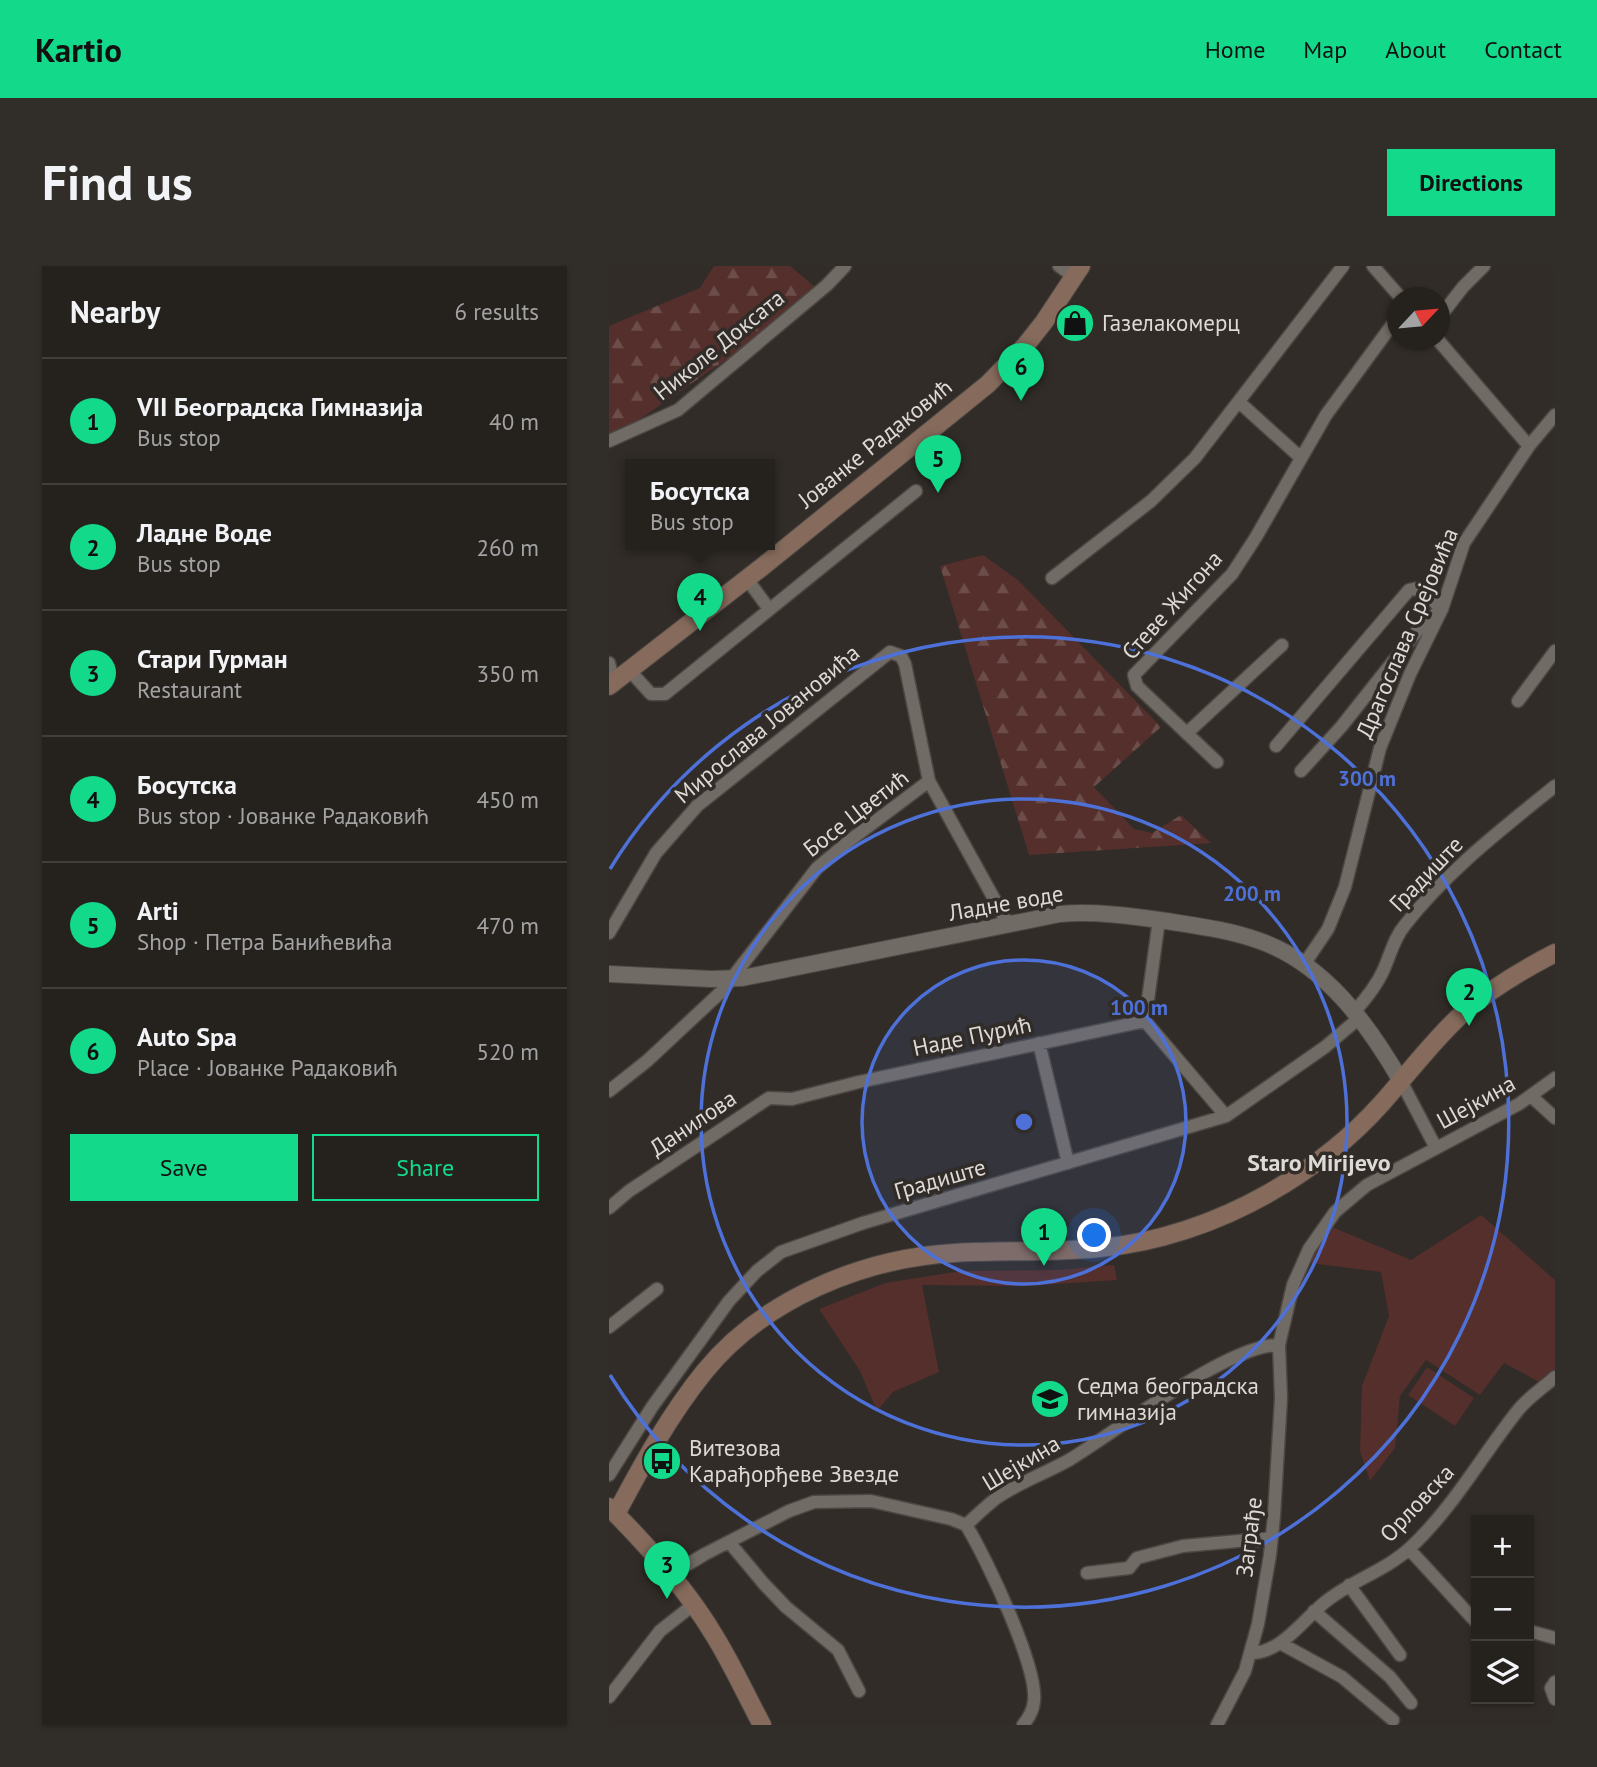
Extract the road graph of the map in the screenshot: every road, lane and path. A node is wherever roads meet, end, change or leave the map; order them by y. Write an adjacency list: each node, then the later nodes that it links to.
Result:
1 (845, 266): 13 (street, Николе Доксата)
2 (1059, 266): 6 (street)
3 (1343, 266): 11 (street)
4 (1373, 266): 7 (street)
5 (1484, 266): 8 (street)
6 (1077, 272): 18 (main road, Јованке Радаковић)
7 (1391, 287)
8 (1450, 305)
9 (1387, 333): 15 (street, Стеве Жигона)
10 (1447, 350): 14 (street)
11 (1238, 401): 15 (street); 17 (street)
12 (1555, 415): 14 (street, Драгослава Срејовића)
13 (609, 441)
14 (1529, 446): 20 (street, Драгослава Срејовића)
15 (1301, 458): 27 (street, Стеве Жигона)
16 (916, 491): 19 (street)
17 (1052, 578)
18 (747, 579): 19 (street); 24 (main road, Јованке Радаковић)
19 (769, 609): 24 (street)
20 (1443, 609): 28 (street); 30 (street); 37 (street, Драгослава Срејовића)
21 (1283, 645): 27 (street)
22 (1555, 651): 26 (street)
23 (609, 663): 25 (street)
24 (630, 671): 25 (main road, Јованке Радаковић)
25 (611, 685)
26 (1518, 701)
27 (1187, 733): 29 (street, Стеве Жигона)
28 (1276, 746)
29 (1217, 762)
30 (1301, 771)
31 (929, 781): 34 (street); 35 (street, Мирослава Јовановића); 39 (street, Босе Цветић)
32 (1555, 786): 40 (street, Градиште)
33 (1159, 920): 34 (street, Ладне воде); 37 (street, Ладне воде); 41 (street)
34 (1008, 925): 39 (street, Ладне воде)
35 (609, 933)
36 (1555, 953): 44 (main road)
37 (1305, 963): 40 (street, Ладне воде)
38 (609, 974): 39 (street, Ладне воде)
39 (733, 978): 45 (street, Босе Цветић)
40 (1356, 1016): 44 (street, Ладне воде); 48 (street, Градиште)
41 (1145, 1021): 42 (street, Наде Пурић); 48 (street)
42 (1039, 1043): 46 (street, Наде Пурић); 51 (street)
43 (1555, 1077): 47 (street, Шејкина)
44 (1401, 1081): 50 (street, Ладне воде); 58 (main road)
45 (609, 1091)
46 (808, 1096): 52 (street, Данилова)
47 (1531, 1096): 49 (street); 50 (street, Шејкина)
48 (1226, 1116): 51 (street, Градиште)
49 (1555, 1118)
50 (1436, 1148): 55 (street, Шејкина)
51 (1068, 1163): 57 (street, Градиште)
52 (609, 1208)
53 (657, 1289): 54 (street)
54 (609, 1327)
55 (1279, 1345): 59 (street, Шејкина); 60 (street, Заграђе)
56 (1555, 1377): 62 (street, Орловска)
57 (609, 1475)
58 (611, 1516): 64 (main road)
59 (966, 1525): 61 (street); 81 (street)
60 (1272, 1538): 63 (street); 72 (street, Заграђе)
61 (729, 1542): 64 (street); 75 (street)
62 (1409, 1549): 65 (street, Орловска); 68 (street)
63 (1087, 1573)
64 (670, 1575): 66 (main road)
65 (1349, 1586): 67 (street, Орловска); 73 (street)
66 (693, 1605): 76 (street); 80 (main road)
67 (1314, 1611): 71 (street, Орловска); 78 (street)
68 (1471, 1617)
69 (1534, 1632): 70 (street)
70 (1555, 1638)
71 (1280, 1643): 72 (street, Орловска); 79 (street)
72 (1251, 1653): 82 (street, Заграђе)
73 (1400, 1655)
74 (1555, 1682): 77 (street)
75 (859, 1691)
76 (609, 1697)
77 (1555, 1699)
78 (1411, 1703)
79 (1393, 1720)
80 (762, 1725)
81 (1023, 1725)
82 (1217, 1725)

